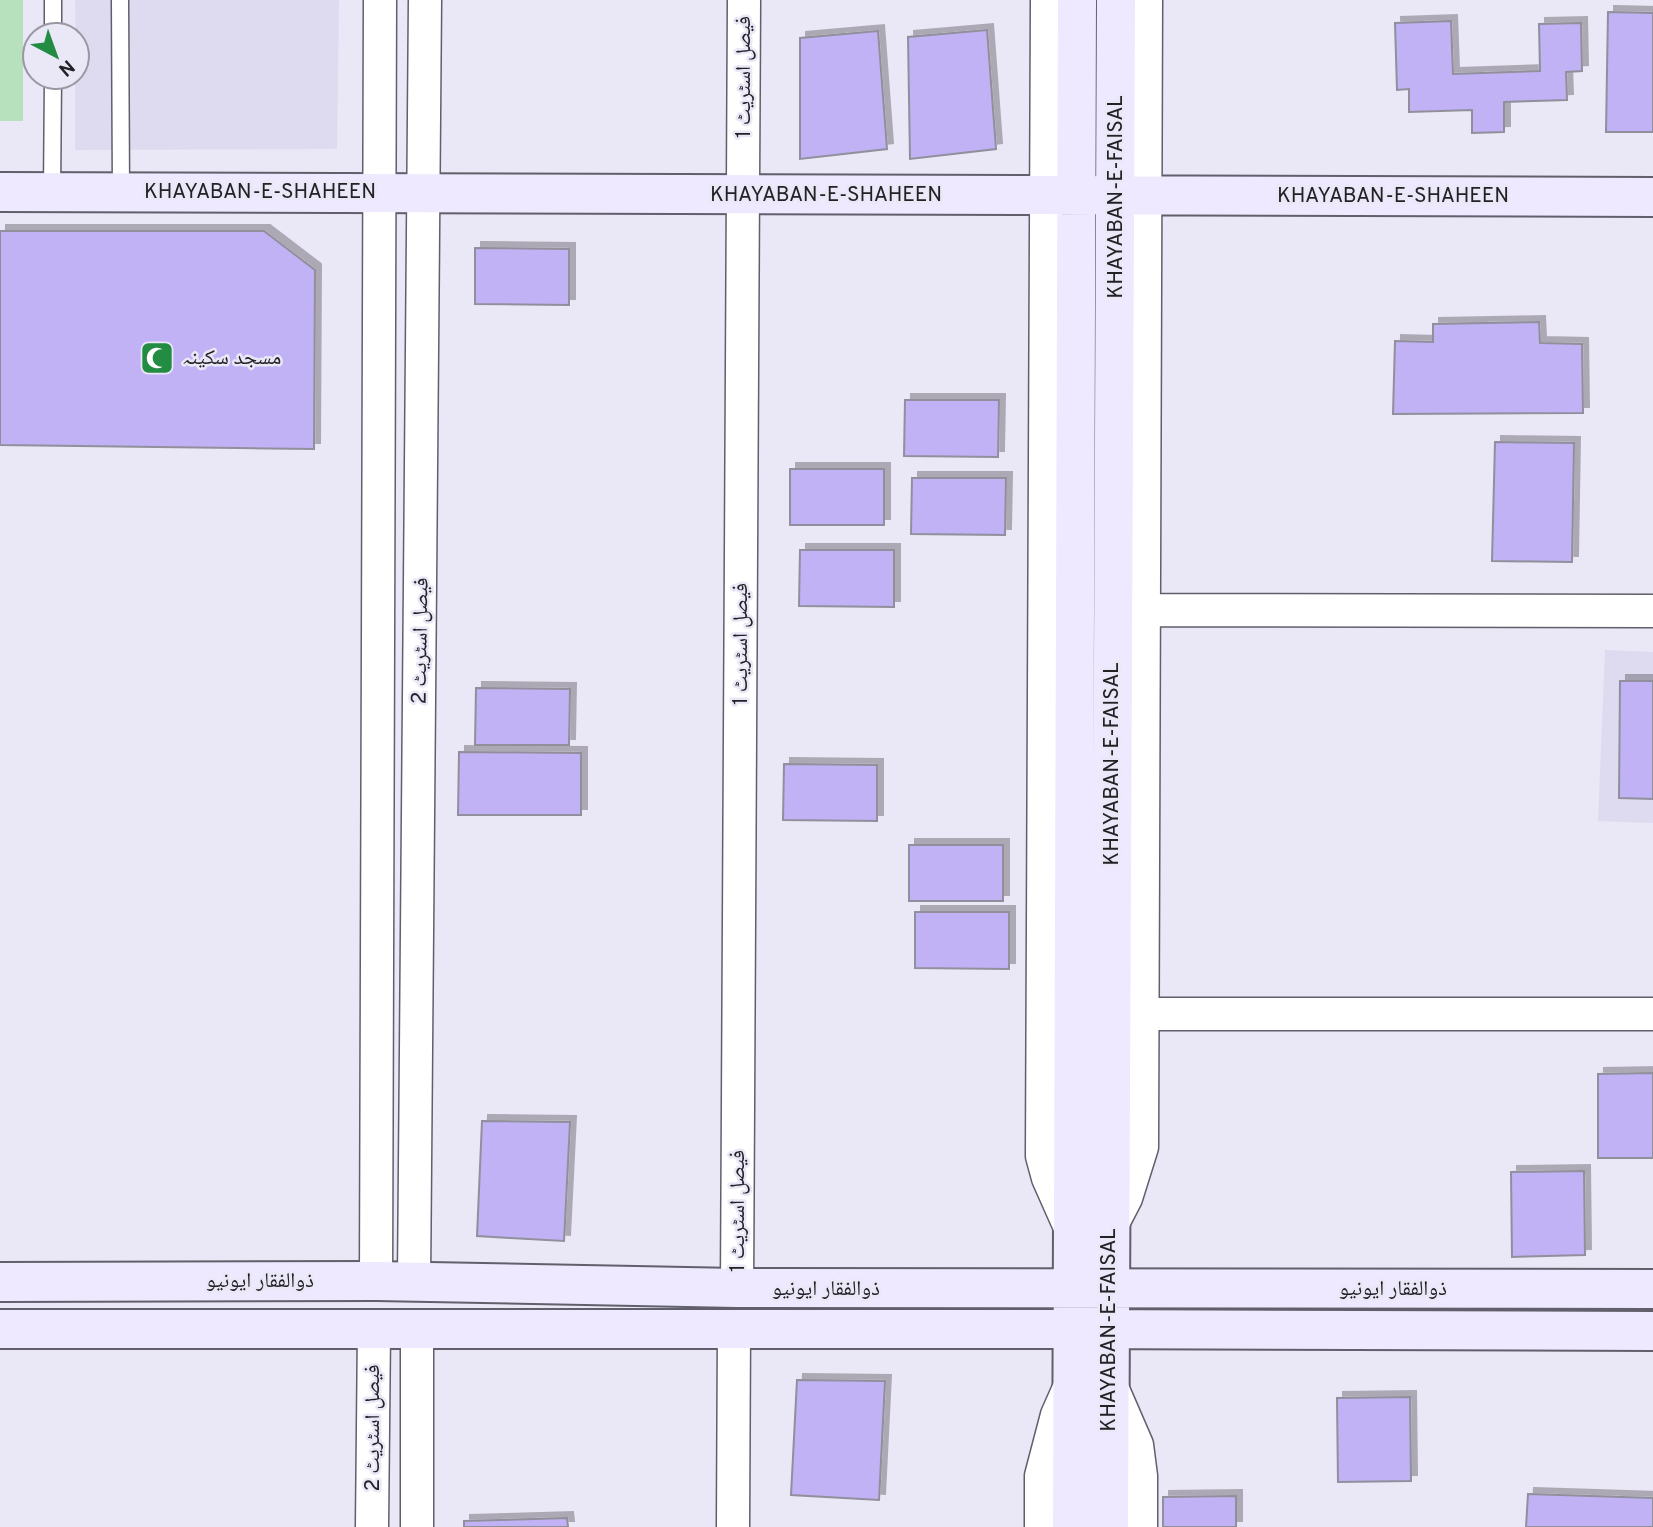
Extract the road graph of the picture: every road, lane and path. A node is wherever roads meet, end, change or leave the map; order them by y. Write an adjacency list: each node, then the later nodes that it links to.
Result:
1 (53, 0): 10 (lane)
2 (120, 0): 14 (lane)
3 (380, 0): 15 (street, فیصل اسٹریٹ 2)
4 (425, 0): 16 (street, فیصل اسٹریٹ 2)
5 (744, 0): 17 (street, فیصل اسٹریٹ 1)
6 (1047, 0): 18 (street)
7 (1077, 0): 18 (street, KHAYABAN-E-FAISAL)
8 (1116, 0): 19 (street, KHAYABAN-E-FAISAL)
9 (1146, 0): 19 (street)
10 (53, 21)
11 (53, 91): 13 (lane)
12 (0, 192): 13 (street, KHAYABAN-E-SHAHEEN)
13 (52, 192): 14 (street, KHAYABAN-E-SHAHEEN)
14 (121, 192): 15 (street, KHAYABAN-E-SHAHEEN)
15 (380, 192): 16 (street, KHAYABAN-E-SHAHEEN); 26 (street, فیصل اسٹریٹ 2)
16 (425, 192): 17 (street, KHAYABAN-E-SHAHEEN); 28 (street, فیصل اسٹریٹ 2)
17 (744, 195): 18 (street, KHAYABAN-E-SHAHEEN); 29 (street, فیصل اسٹریٹ 1)
18 (1061, 195): 19 (street, KHAYABAN-E-SHAHEEN); 25 (street, KHAYABAN-E-FAISAL)
19 (1131, 195): 20 (street, KHAYABAN-E-SHAHEEN); 21 (street); 25 (street, KHAYABAN-E-FAISAL)
20 (1653, 197)
21 (1144, 610): 22 (street); 23 (street)
22 (1653, 611)
23 (1143, 1014): 24 (street); 25 (street)
24 (1653, 1014)
25 (1091, 1231): 30 (street, KHAYABAN-E-FAISAL)
26 (376, 1281): 27 (street, ذوالفقار ایونیو); 28 (street, ذوالفقار ایونیو)
27 (0, 1282)
28 (414, 1282): 29 (street, ذوالفقار ایونیو)
29 (737, 1288): 30 (street, ذوالفقار ایونیو)
30 (1091, 1289): 31 (street, ذوالفقار ایونیو); 36 (street, KHAYABAN-E-FAISAL)
31 (1653, 1289)
32 (0, 1329): 33 (street, ذوالفقار ایونیو)
33 (374, 1329): 34 (street, ذوالفقار ایونیو); 39 (street, فیصل اسٹریٹ 2)
34 (417, 1329): 35 (street, ذوالفقار ایونیو); 40 (street, فیصل اسٹریٹ 2)
35 (734, 1329): 36 (street, ذوالفقار ایونیو); 41 (street)
36 (1091, 1329): 37 (street, ذوالفقار ایونیو); 38 (street, KHAYABAN-E-FAISAL)
37 (1653, 1331)
38 (1091, 1381): 42 (street); 43 (street, KHAYABAN-E-FAISAL); 44 (street, KHAYABAN-E-FAISAL); 45 (street)
39 (372, 1527)
40 (417, 1527)
41 (733, 1527)
42 (1041, 1527)
43 (1072, 1527)
44 (1109, 1527)
45 (1141, 1527)

